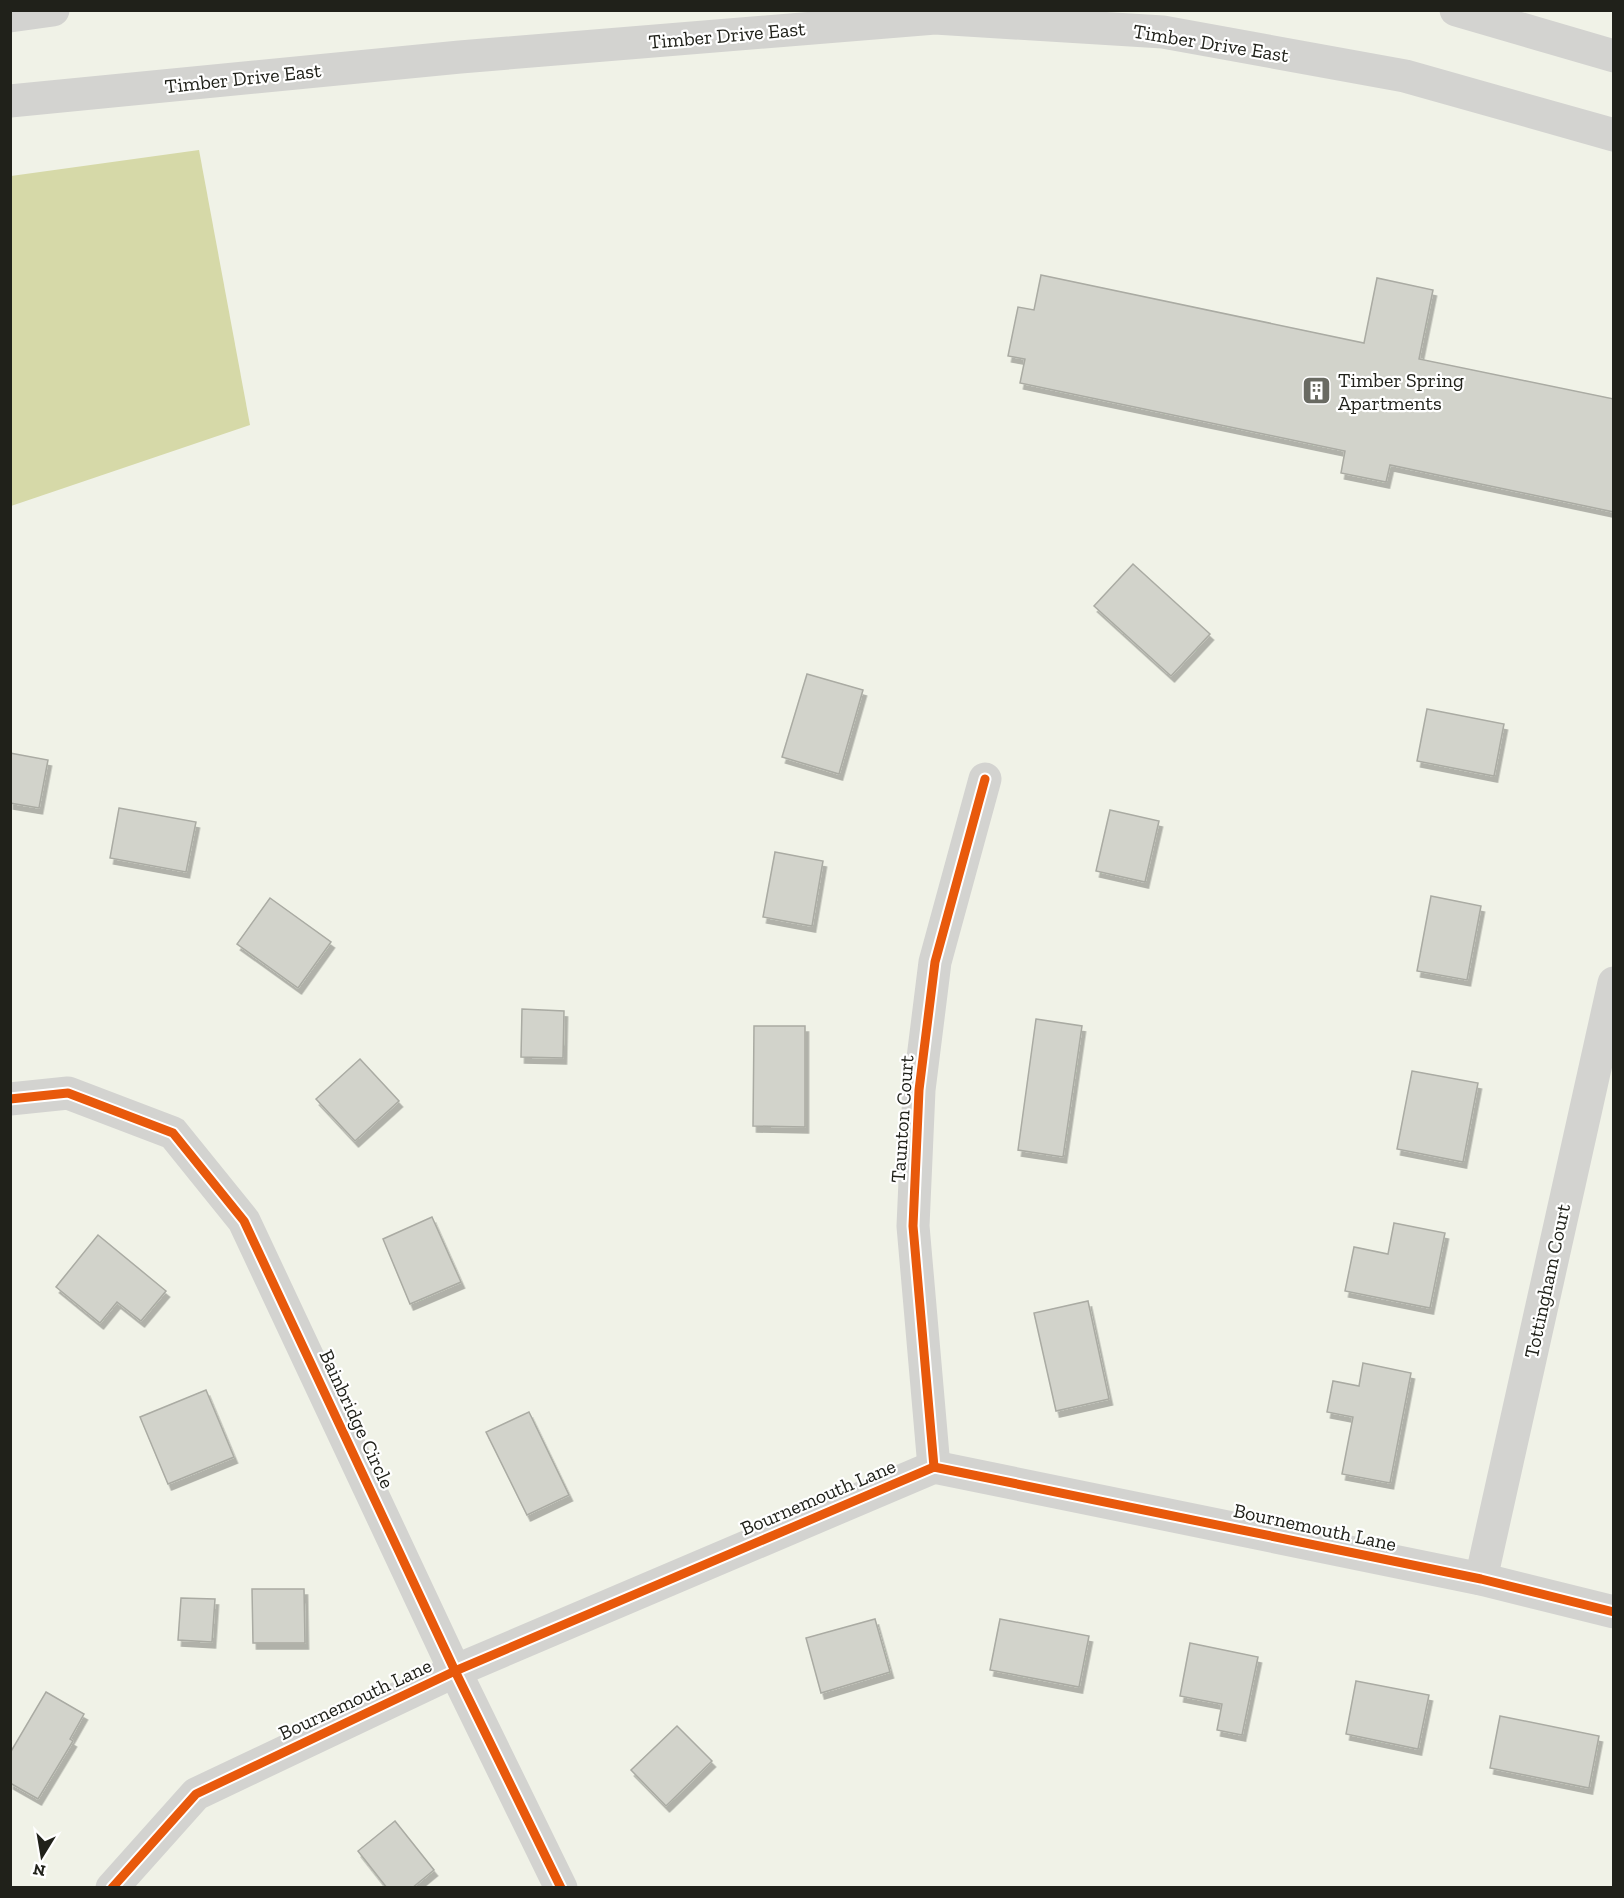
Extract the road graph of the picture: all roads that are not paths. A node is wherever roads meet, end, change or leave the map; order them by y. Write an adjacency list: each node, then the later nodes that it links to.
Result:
1 (53, 10): 4 (street)
2 (1456, 10): 5 (street)
3 (918, 15): 6 (street, Timber Drive East); 7 (street, Timber Drive East)
4 (10, 16)
5 (1614, 56)
6 (10, 101)
7 (1614, 135)
8 (985, 779): 11 (street, Taunton Court)
9 (1614, 983): 12 (street, Tottingham Court)
10 (10, 1099): 14 (street, Bainbridge Circle)
11 (934, 1467): 12 (street, Bournemouth Lane); 14 (street, Bournemouth Lane)
12 (1481, 1579): 13 (street, Bournemouth Lane)
13 (1614, 1612)
14 (455, 1671): 15 (street, Bournemouth Lane); 16 (street, Bainbridge Circle)
15 (112, 1887)
16 (561, 1887)

